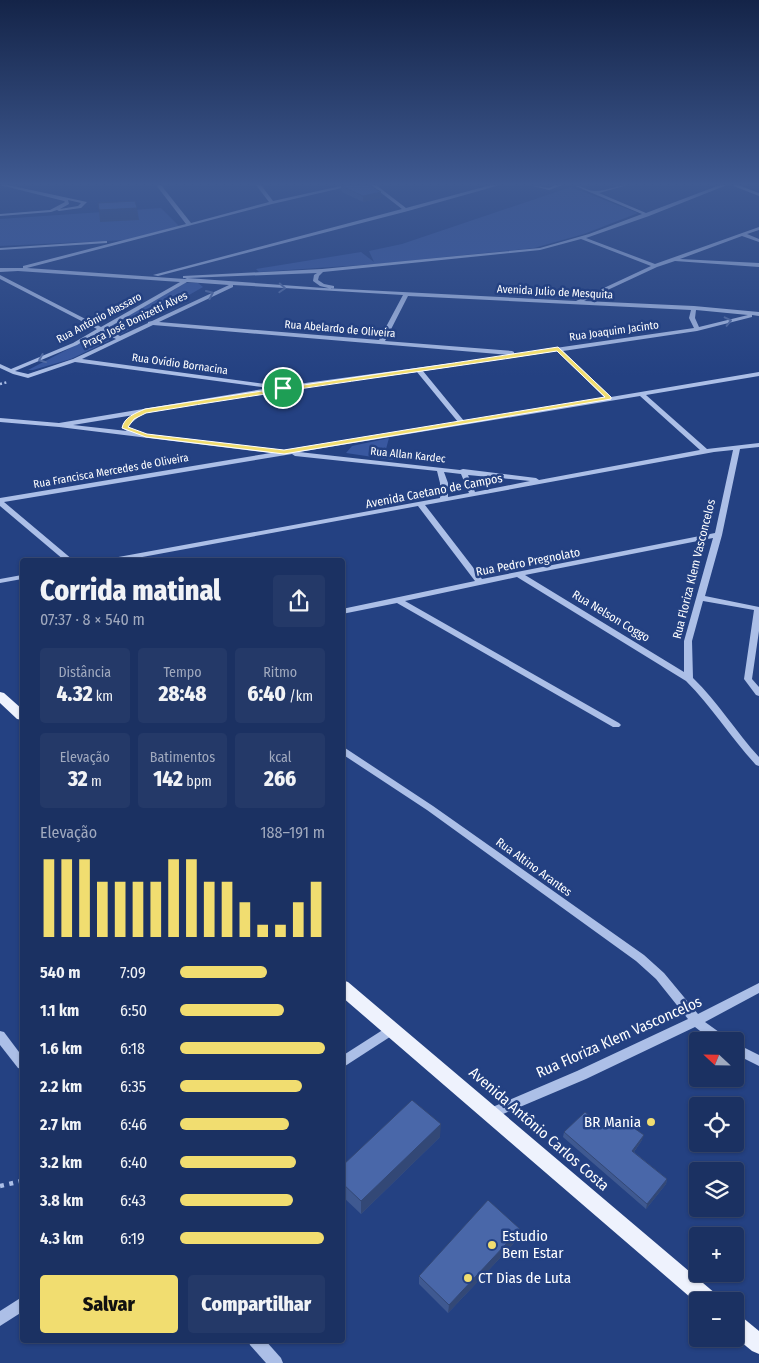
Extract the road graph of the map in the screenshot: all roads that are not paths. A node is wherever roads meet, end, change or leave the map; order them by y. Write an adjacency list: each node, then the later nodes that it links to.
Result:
1 (96, 249): 10 (street)
2 (259, 249): 7 (street)
3 (535, 249): 12 (street)
4 (610, 249): 9 (street)
5 (702, 249): 6 (street)
6 (673, 259): 8 (street); 9 (street)
7 (197, 265): 16 (street); 17 (street)
8 (759, 265)
9 (655, 266): 22 (street)
10 (18, 269): 11 (street); 16 (street)
11 (0, 270)
12 (322, 271): 14 (street); 20 (street, Avenida Julio de Mesquita)
13 (214, 274): 14 (street); 17 (street); 18 (street)
14 (245, 274): 19 (street, Praça José Donizetti Alves)
15 (0, 277): 27 (street)
16 (149, 277): 17 (street)
17 (190, 278): 18 (street); 27 (street, Rua Antônio Massaro)
18 (208, 283): 19 (street)
19 (233, 285): 20 (street, Avenida Julio de Mesquita, one-way to 20); 25 (street, Praça José Donizetti Alves, one-way to 19)
20 (349, 290): 21 (street, Avenida Julio de Mesquita)
21 (406, 294): 22 (street, Avenida Julio de Mesquita); 29 (street)
22 (574, 303): 23 (street, Avenida Julio de Mesquita)
23 (694, 308): 24 (street, Avenida Julio de Mesquita); 26 (street)
24 (759, 314): 26 (street, Rua Joaquim Jacinto, one-way to 24)
25 (150, 323): 28 (street, Praça José Donizetti Alves); 29 (street, Rua Abelardo de Oliveira)
26 (697, 328): 30 (street, Rua Joaquim Jacinto)
27 (101, 330): 28 (street); 35 (street, Rua Antônio Massaro, one-way to 35)
28 (119, 338): 32 (street, Praça José Donizetti Alves)
29 (381, 342): 31 (street, Rua Abelardo de Oliveira)
30 (558, 349): 31 (street, Rua Joaquim Jacinto); 39 (street)
31 (528, 354): 34 (street, Rua Joaquim Jacinto)
32 (75, 360): 35 (street, Praça José Donizetti Alves); 37 (street, Rua Ovídio Bornacina)
33 (0, 366): 35 (street)
34 (419, 370): 37 (street, Rua Joaquim Jacinto); 42 (street)
35 (10, 371)
36 (759, 374): 38 (street, Rua Francisca Mercedes de Oliveira)
37 (283, 388): 40 (street, Rua Joaquim Jacinto)
38 (641, 393): 39 (street, Rua Francisca Mercedes de Oliveira); 48 (street)
39 (609, 398): 42 (street, Rua Francisca Mercedes de Oliveira)
40 (145, 411): 43 (street, Rua Joaquim Jacinto); 44 (street)
41 (0, 420): 43 (street, Rua Allan Kardec)
42 (462, 423): 47 (street, Rua Francisca Mercedes de Oliveira)
43 (59, 425): 44 (street, Rua Allan Kardec)
44 (146, 436): 47 (street, Rua Allan Kardec)
45 (759, 445): 46 (street, Avenida Caetano de Campos)
46 (737, 447): 48 (street, Avenida Caetano de Campos); 56 (street, Rua Floriza Klem Vasconcelos)
47 (284, 452): 49 (street, Rua Allan Kardec); 54 (street, Rua Francisca Mercedes de Oliveira)
48 (706, 452): 51 (street, Avenida Caetano de Campos)
49 (440, 469): 50 (street, Rua Allan Kardec); 53 (street)
50 (464, 471): 51 (street, Rua Allan Kardec); 52 (street)
51 (546, 481): 52 (street, Avenida Caetano de Campos)
52 (473, 495): 53 (street, Avenida Caetano de Campos)
53 (444, 500): 55 (street, Avenida Caetano de Campos)
54 (0, 501): 57 (street)
55 (421, 505): 58 (street, Avenida Caetano de Campos); 62 (street)
56 (718, 535): 59 (street, Rua Pedro Pregnolato); 63 (street, Rua Floriza Klem Vasconcelos)
57 (67, 558)
58 (124, 558)
59 (520, 575): 62 (street, Rua Pedro Pregnolato); 67 (street, Rua Nelson Coggo)
60 (20, 577): 61 (street)
61 (0, 582)
62 (480, 582): 64 (street, Rua Pedro Pregnolato)
63 (701, 598): 65 (street); 67 (street, Rua Floriza Klem Vasconcelos)
64 (398, 600): 66 (street, Rua Pedro Pregnolato); 71 (street)
65 (758, 609): 68 (street)
66 (345, 611)
67 (689, 679): 73 (street)
68 (759, 693)
69 (3, 702): 70 (main road)
70 (20, 715)
71 (616, 725)
72 (345, 752): 76 (street, Rua Altino Arantes)
73 (759, 763)
74 (759, 988): 76 (street, Rua Floriza Klem Vasconcelos)
75 (345, 990): 77 (main road, Avenida Antônio Carlos Costa)
76 (696, 1021): 78 (street, Rua Altino Arantes); 84 (street, Rua Floriza Klem Vasconcelos)
77 (392, 1029): 82 (street); 84 (main road, Avenida Antônio Carlos Costa)
78 (710, 1032)
79 (0, 1036): 81 (street)
80 (744, 1053): 83 (street)
81 (20, 1061)
82 (345, 1061)
83 (759, 1061)
84 (492, 1113): 85 (main road, Avenida Antônio Carlos Costa)
85 (699, 1292)
86 (20, 1305): 87 (street)
87 (0, 1319)
88 (744, 1332): 90 (main road)
89 (258, 1343): 91 (street)
90 (759, 1344)
91 (276, 1363)

